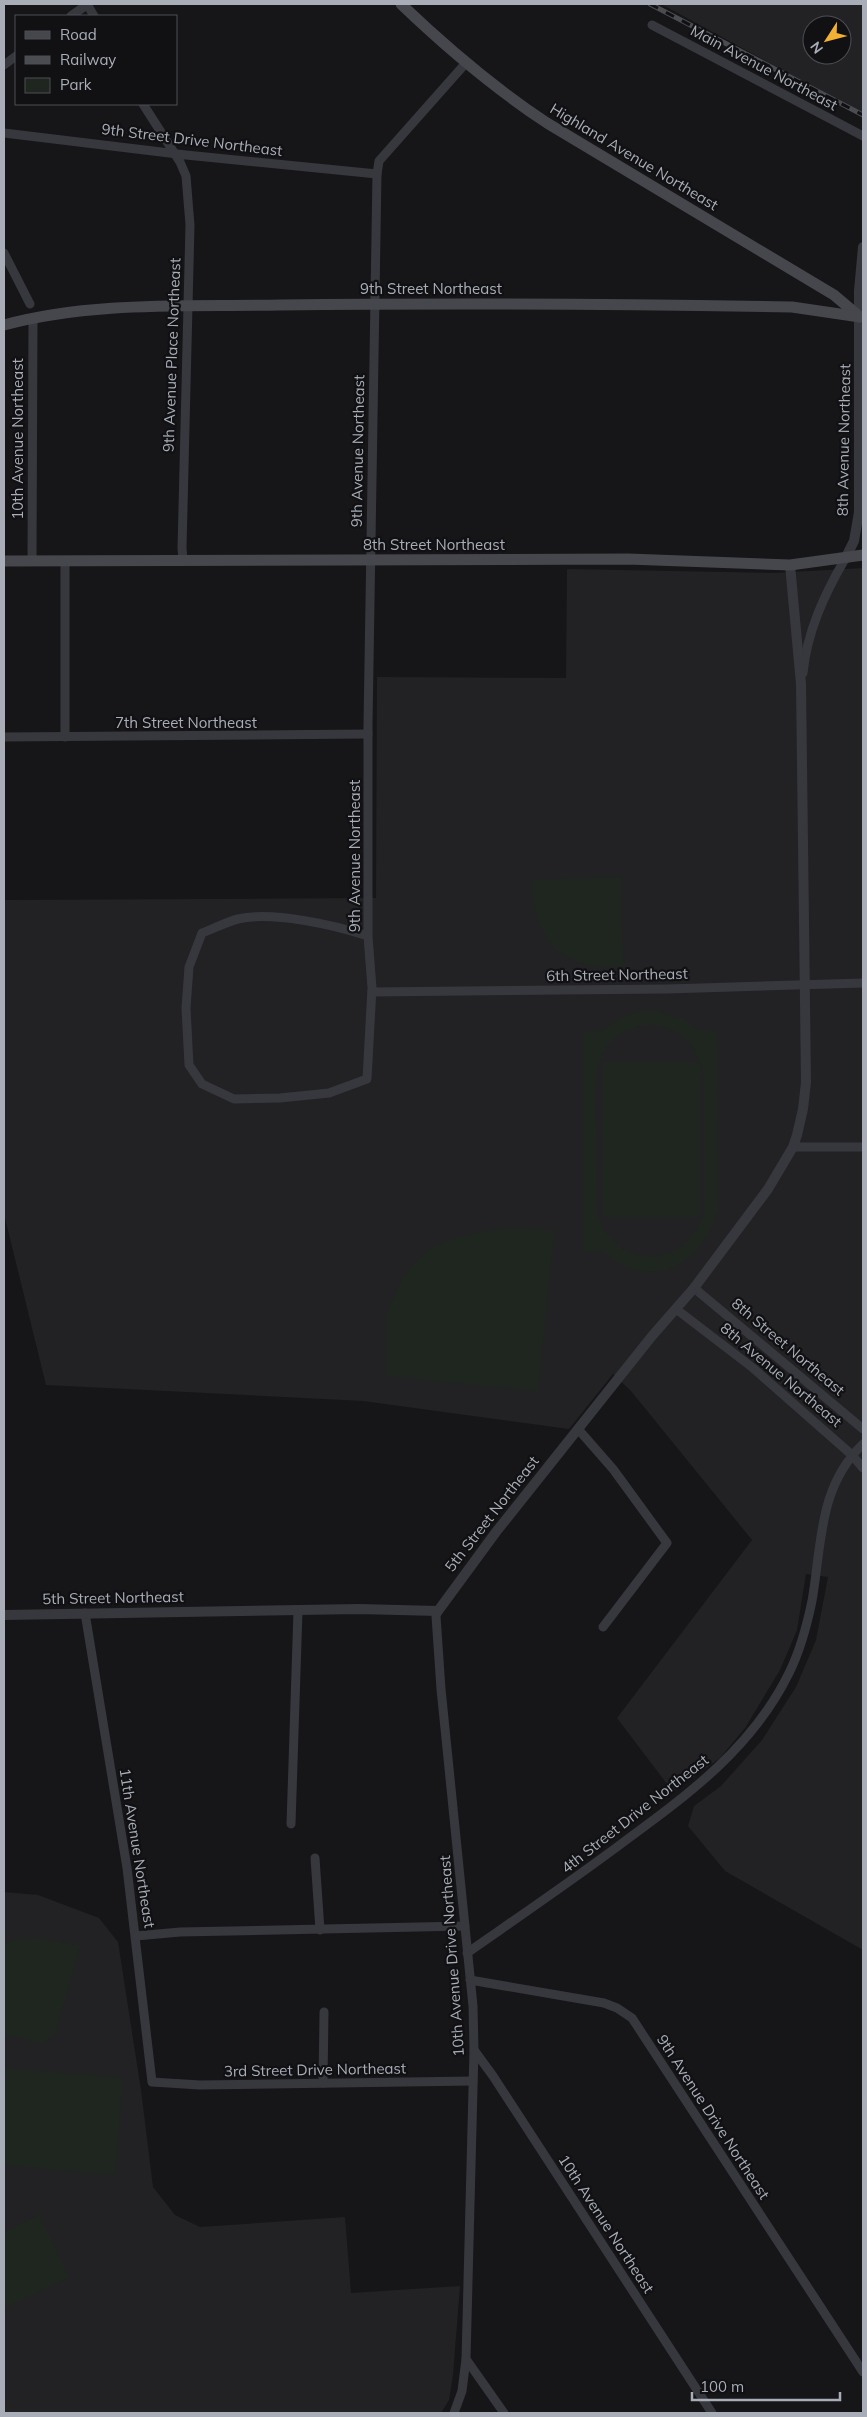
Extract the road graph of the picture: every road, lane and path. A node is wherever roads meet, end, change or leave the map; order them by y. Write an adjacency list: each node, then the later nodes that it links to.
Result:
1 (88, 4): 3 (street)
2 (401, 4): 6 (main road, Highland Avenue Northeast)
3 (72, 15)
4 (652, 25): 10 (street, Main Avenue Northeast)
5 (15, 57): 7 (street)
6 (465, 64): 12 (street, 9th Avenue Northeast); 19 (main road, Highland Avenue Northeast)
7 (4, 65)
8 (144, 105): 11 (street)
9 (4, 133): 11 (street, 9th Street Drive Northeast)
10 (863, 136)
11 (175, 154): 12 (street, 9th Street Drive Northeast); 17 (street, 9th Avenue Place Northeast)
12 (377, 174): 16 (street, 9th Avenue Northeast)
13 (863, 247): 19 (street, 8th Avenue Northeast)
14 (4, 253): 15 (street)
15 (30, 304)
16 (374, 304): 17 (main road, 9th Street Northeast); 19 (main road, 9th Street Northeast); 27 (street, 9th Avenue Northeast)
17 (187, 307): 18 (main road, 9th Street Northeast); 23 (street, 9th Avenue Place Northeast)
18 (33, 318): 20 (main road, 9th Street Northeast); 25 (street, 10th Avenue Northeast)
19 (862, 319): 22 (street, 8th Avenue Northeast)
20 (4, 326)
21 (863, 555): 22 (main road, 8th Street Northeast)
22 (845, 559): 28 (main road, 8th Street Northeast); 29 (street, 8th Avenue Northeast)
23 (184, 560): 26 (main road, 8th Street Northeast); 27 (main road, 8th Street Northeast)
24 (4, 561): 25 (main road, 8th Street Northeast)
25 (32, 561): 26 (main road, 8th Street Northeast)
26 (65, 561): 32 (street)
27 (370, 561): 28 (main road, 8th Street Northeast); 30 (street, 9th Avenue Northeast)
28 (790, 565): 29 (street, 5th Street Northeast)
29 (801, 684): 35 (street, 5th Street Northeast)
30 (368, 734): 32 (street, 7th Street Northeast); 33 (street, 9th Avenue Northeast)
31 (4, 737): 32 (street, 7th Street Northeast)
32 (65, 737)
33 (368, 936): 36 (street, 9th Avenue Northeast); 36 (street, 9th Avenue Northeast)
34 (863, 983): 35 (street, 6th Street Northeast)
35 (805, 985): 36 (street, 6th Street Northeast); 37 (street, 5th Street Northeast)
36 (372, 992)
37 (793, 1147): 38 (street); 39 (street, 5th Street Northeast)
38 (863, 1148)
39 (694, 1288): 40 (street, 5th Street Northeast); 42 (street, 8th Street Northeast)
40 (676, 1309): 41 (street, 5th Street Northeast); 44 (street, 8th Avenue Northeast)
41 (578, 1429): 47 (street, 5th Street Northeast); 50 (street)
42 (863, 1429)
43 (863, 1444): 44 (street, 4th Street Drive Northeast)
44 (852, 1454): 45 (street, 8th Avenue Northeast); 56 (street, 4th Street Drive Northeast)
45 (863, 1468)
46 (298, 1611): 47 (street, 5th Street Northeast); 48 (street, 5th Street Northeast); 51 (street)
47 (438, 1611): 53 (street, 10th Avenue Drive Northeast)
48 (85, 1613): 49 (street, 5th Street Northeast); 55 (street, 11th Avenue Northeast)
49 (4, 1615)
50 (603, 1627)
51 (291, 1824)
52 (315, 1858): 54 (street)
53 (465, 1926): 54 (street); 56 (street, 10th Avenue Drive Northeast)
54 (320, 1930): 55 (street)
55 (136, 1936): 61 (street, 11th Avenue Northeast)
56 (467, 1953): 57 (street, 10th Avenue Drive Northeast)
57 (470, 1980): 59 (street, 10th Avenue Drive Northeast); 64 (street, 9th Avenue Drive Northeast)
58 (324, 2012): 62 (street)
59 (474, 2050): 60 (street, 10th Avenue Drive Northeast); 67 (street, 10th Avenue Northeast)
60 (473, 2081): 62 (street, 3rd Street Drive Northeast); 63 (street, 10th Avenue Drive Northeast)
61 (158, 2083): 62 (street, 3rd Street Drive Northeast)
62 (323, 2084)
63 (466, 2359): 65 (street, 10th Avenue Drive Northeast); 66 (street)
64 (863, 2372)
65 (454, 2413)
66 (504, 2413)
67 (712, 2413)

